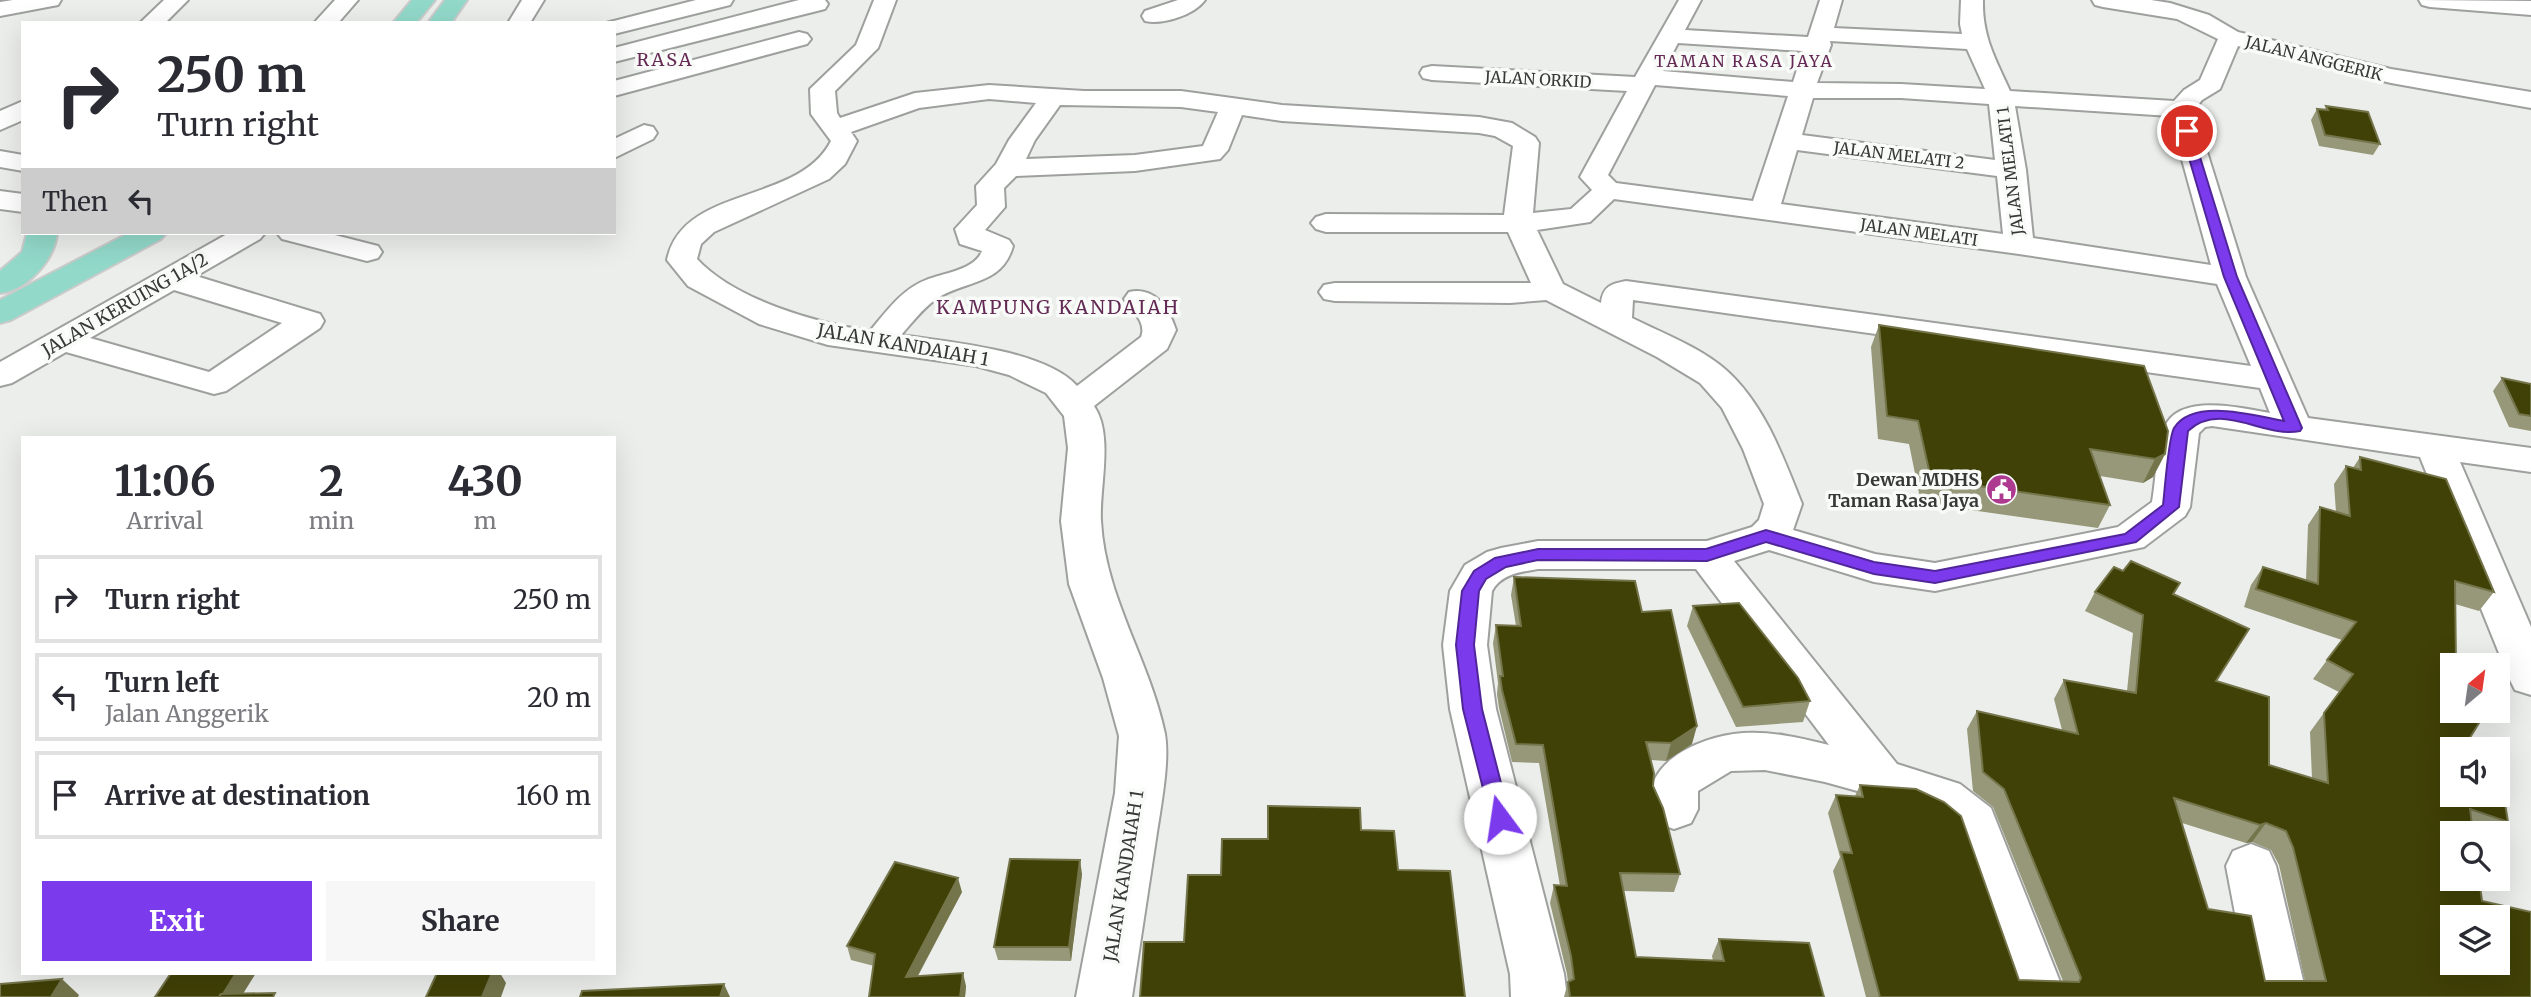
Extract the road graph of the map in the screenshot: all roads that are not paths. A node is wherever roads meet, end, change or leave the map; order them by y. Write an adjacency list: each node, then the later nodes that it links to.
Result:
1 (50, 0): 17 (street)
2 (177, 0): 20 (street)
3 (347, 0): 21 (street)
4 (424, 0): 22 (main road)
5 (456, 0): 23 (main road)
6 (533, 0): 24 (street)
7 (722, 0): 25 (street)
8 (810, 0): 19 (street)
9 (885, 0): 43 (street, JALAN KANDAIAH 1)
10 (1194, 0): 18 (street)
11 (1690, 0): 26 (street)
12 (1831, 0): 28 (street)
13 (1972, 0): 29 (street, JALAN MELATI 1)
14 (2103, 0): 27 (street)
15 (2430, 0): 16 (street)
16 (2531, 8)
17 (0, 9)
18 (1153, 16)
19 (766, 17): 30 (street); 33 (street)
20 (152, 21)
21 (327, 21)
22 (406, 21)
23 (440, 21)
24 (520, 21)
25 (616, 26)
26 (1671, 36): 28 (street); 32 (street)
27 (2230, 37): 37 (street, JALAN ANGGERIK); 39 (street, JALAN ANGGERIK)
28 (1820, 40): 29 (street); 34 (street)
29 (1976, 42): 36 (street, JALAN MELATI 1)
30 (616, 54)
31 (1432, 73): 32 (street, JALAN ORKID)
32 (1645, 81): 34 (street, JALAN ORKID); 50 (street)
33 (616, 88)
34 (1804, 90): 36 (street, JALAN ORKID); 44 (street)
35 (1053, 97): 38 (street); 43 (street); 48 (street)
36 (2001, 97): 39 (street, JALAN ORKID); 49 (street, JALAN MELATI 1)
37 (2531, 100)
38 (1233, 107): 48 (street); 55 (street)
39 (2181, 109): 63 (street)
40 (21, 110): 41 (street)
41 (0, 122)
42 (616, 127): 45 (street)
43 (837, 128): 71 (street, JALAN KANDAIAH 1)
44 (1787, 141): 49 (street, JALAN MELATI 2); 53 (street)
45 (616, 149)
46 (0, 159): 47 (street)
47 (21, 163)
48 (1008, 168): 71 (street)
49 (2012, 170): 61 (street, JALAN MELATI 1)
50 (1608, 190): 53 (street, JALAN MELATI); 55 (street)
51 (0, 200): 52 (street)
52 (21, 203)
53 (1764, 212): 61 (street, JALAN MELATI)
54 (1326, 223): 55 (street)
55 (1522, 223): 65 (street)
56 (42, 235): 67 (main road)
57 (99, 235): 67 (main road)
58 (145, 235): 67 (main road)
59 (247, 235): 64 (street, JALAN KERUING 1A/2)
60 (300, 235): 62 (street)
61 (2019, 246): 63 (street, JALAN MELATI)
62 (367, 252)
63 (2230, 277): 73 (street)
64 (172, 278): 70 (street, JALAN KERUING 1A/2); 70 (street)
65 (1551, 290): 66 (street); 69 (street)
66 (1335, 292)
67 (1, 294)
68 (1140, 299): 74 (street)
69 (1615, 322): 73 (street); 78 (street)
70 (63, 341): 72 (street, JALAN KERUING 1A/2)
71 (879, 341): 74 (street, JALAN KANDAIAH 1)
72 (0, 376)
73 (2275, 380): 75 (street)
74 (1074, 405): 85 (street, JALAN KANDAIAH 1)
75 (2294, 428): 76 (street); 78 (street)
76 (2435, 448): 77 (street); 80 (street)
77 (2531, 460)
78 (1766, 536): 79 (street)
79 (1707, 555): 82 (street); 86 (street)
80 (2518, 618): 81 (street)
81 (2531, 678)
82 (1881, 779): 83 (street); 87 (street)
83 (1674, 808)
84 (2251, 866): 88 (street)
85 (1104, 997)
86 (1539, 997)
87 (2038, 997)
88 (2279, 997)

